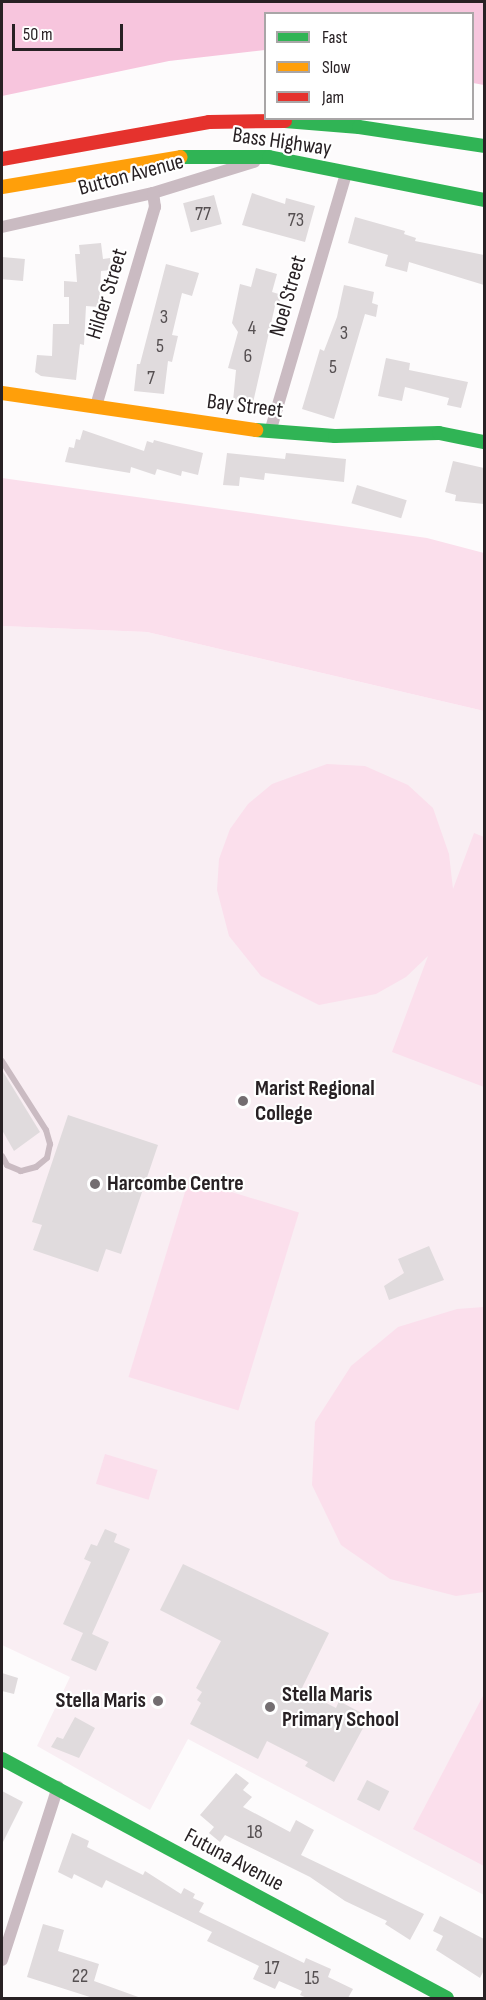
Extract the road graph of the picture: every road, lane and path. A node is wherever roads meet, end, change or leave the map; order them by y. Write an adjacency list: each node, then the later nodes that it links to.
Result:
1 (484, 146): 3 (main road, Bass Highway)
2 (269, 157): 4 (main road, Bass Highway); 5 (main road, Bass Highway); 6 (street, Button Avenue)
3 (2, 159)
4 (345, 173): 7 (main road, Bass Highway); 11 (street, Noel Street)
5 (2, 187)
6 (153, 193): 8 (street, Button Avenue); 10 (street, Hilder Street)
7 (484, 200)
8 (2, 227)
9 (2, 393): 10 (main road, Bay Street)
10 (96, 406): 11 (main road, Bay Street)
11 (270, 432): 12 (main road, Bay Street)
12 (484, 442)
13 (2, 1061): 14 (lane)
14 (2, 1156)
15 (2, 1759): 16 (main road, Futuna Avenue)
16 (58, 1787): 17 (street); 18 (main road, Futuna Avenue)
17 (2, 1960)
18 (447, 1998)

